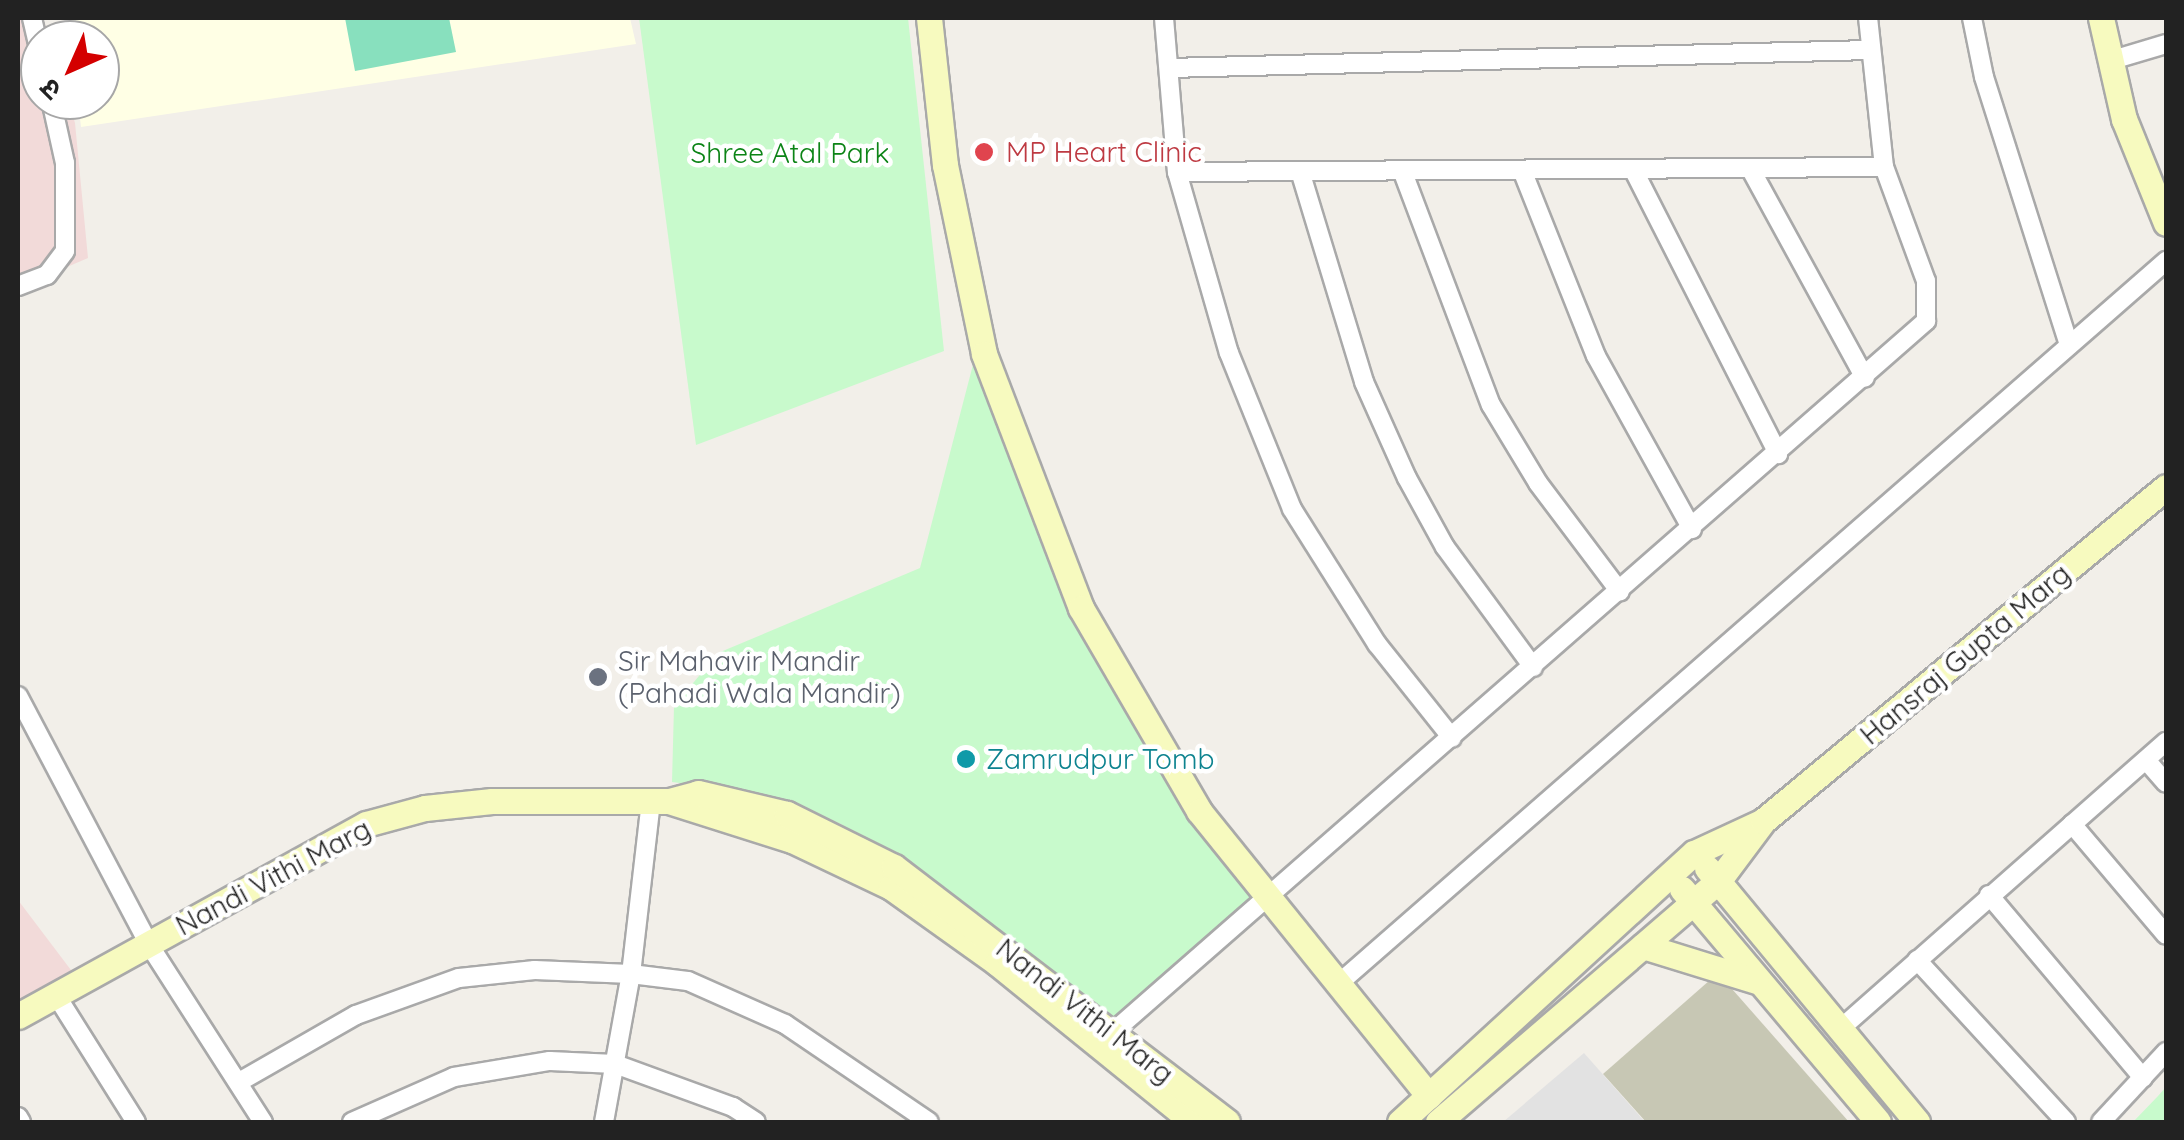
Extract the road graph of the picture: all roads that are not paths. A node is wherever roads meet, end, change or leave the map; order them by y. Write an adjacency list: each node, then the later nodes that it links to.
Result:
1 (929, 18): 40 (street)
2 (1164, 18): 9 (street)
3 (1868, 18): 7 (street)
4 (1972, 18): 21 (street)
5 (2101, 18): 8 (street)
6 (2166, 44): 8 (street)
7 (1870, 50): 9 (street); 12 (street)
8 (2109, 61): 18 (street)
9 (1169, 68): 17 (street)
10 (56, 120): 20 (street)
11 (1750, 168): 12 (street); 13 (street); 22 (street)
12 (1884, 168): 22 (street)
13 (1633, 169): 15 (street); 23 (street)
14 (1402, 170): 15 (street); 16 (street); 26 (street)
15 (1522, 170): 25 (street)
16 (1300, 171): 17 (street); 27 (street)
17 (1177, 172): 29 (street)
18 (2166, 223)
19 (2166, 261): 21 (street)
20 (18, 286)
21 (2069, 345): 48 (street)
22 (1865, 378): 23 (street)
23 (1778, 454): 25 (street)
24 (2166, 487): 34 (street, Hansraj Gupta Marg)
25 (1692, 528): 26 (street)
26 (1620, 592): 27 (street)
27 (1534, 668): 29 (street)
28 (18, 696): 43 (street)
29 (1452, 738): 40 (street)
30 (2166, 742): 31 (street)
31 (2146, 760): 32 (street); 35 (street)
32 (2166, 784)
33 (660, 801): 43 (street, Nandi Vithi Marg); 46 (street); 52 (street, Nandi Vithi Marg)
34 (1763, 821): 36 (street, Hansraj Gupta Marg); 38 (street, Hansraj Gupta Marg)
35 (2072, 824): 39 (street); 42 (street)
36 (1694, 853): 37 (street, Hansraj Gupta Marg); 38 (street)
37 (1670, 875): 41 (street); 57 (street, Hansraj Gupta Marg)
38 (1719, 880): 41 (street, Hansraj Gupta Marg); 51 (street)
39 (1989, 895): 45 (street); 55 (street)
40 (1266, 900): 48 (street); 52 (street)
41 (1694, 902): 44 (street, Hansraj Gupta Marg); 47 (street)
42 (2166, 934)
43 (148, 943): 49 (street, Nandi Vithi Marg); 56 (street)
44 (1643, 946): 47 (street); 67 (street, Hansraj Gupta Marg)
45 (1916, 960): 51 (street); 70 (street)
46 (631, 974): 54 (street); 56 (street); 64 (street)
47 (1761, 983): 68 (street)
48 (1337, 985): 57 (street)
49 (56, 995): 50 (street, Nandi Vithi Marg); 59 (street)
50 (19, 1014)
51 (1839, 1030): 69 (street)
52 (1103, 1040): 58 (street, Nandi Vithi Marg); 65 (street, Nandi Vithi Marg)
53 (2166, 1052): 55 (street)
54 (615, 1064): 61 (street); 62 (street); 63 (street)
55 (2142, 1078): 71 (street)
56 (239, 1082): 60 (street)
57 (1429, 1096): 66 (street, Hansraj Gupta Marg)
58 (1188, 1121)
59 (136, 1122)
60 (263, 1122)
61 (352, 1122)
62 (604, 1122)
63 (756, 1122)
64 (929, 1122)
65 (1227, 1122)
66 (1400, 1122)
67 (1438, 1122)
68 (1878, 1122)
69 (1917, 1122)
70 (2066, 1122)
71 (2101, 1122)

